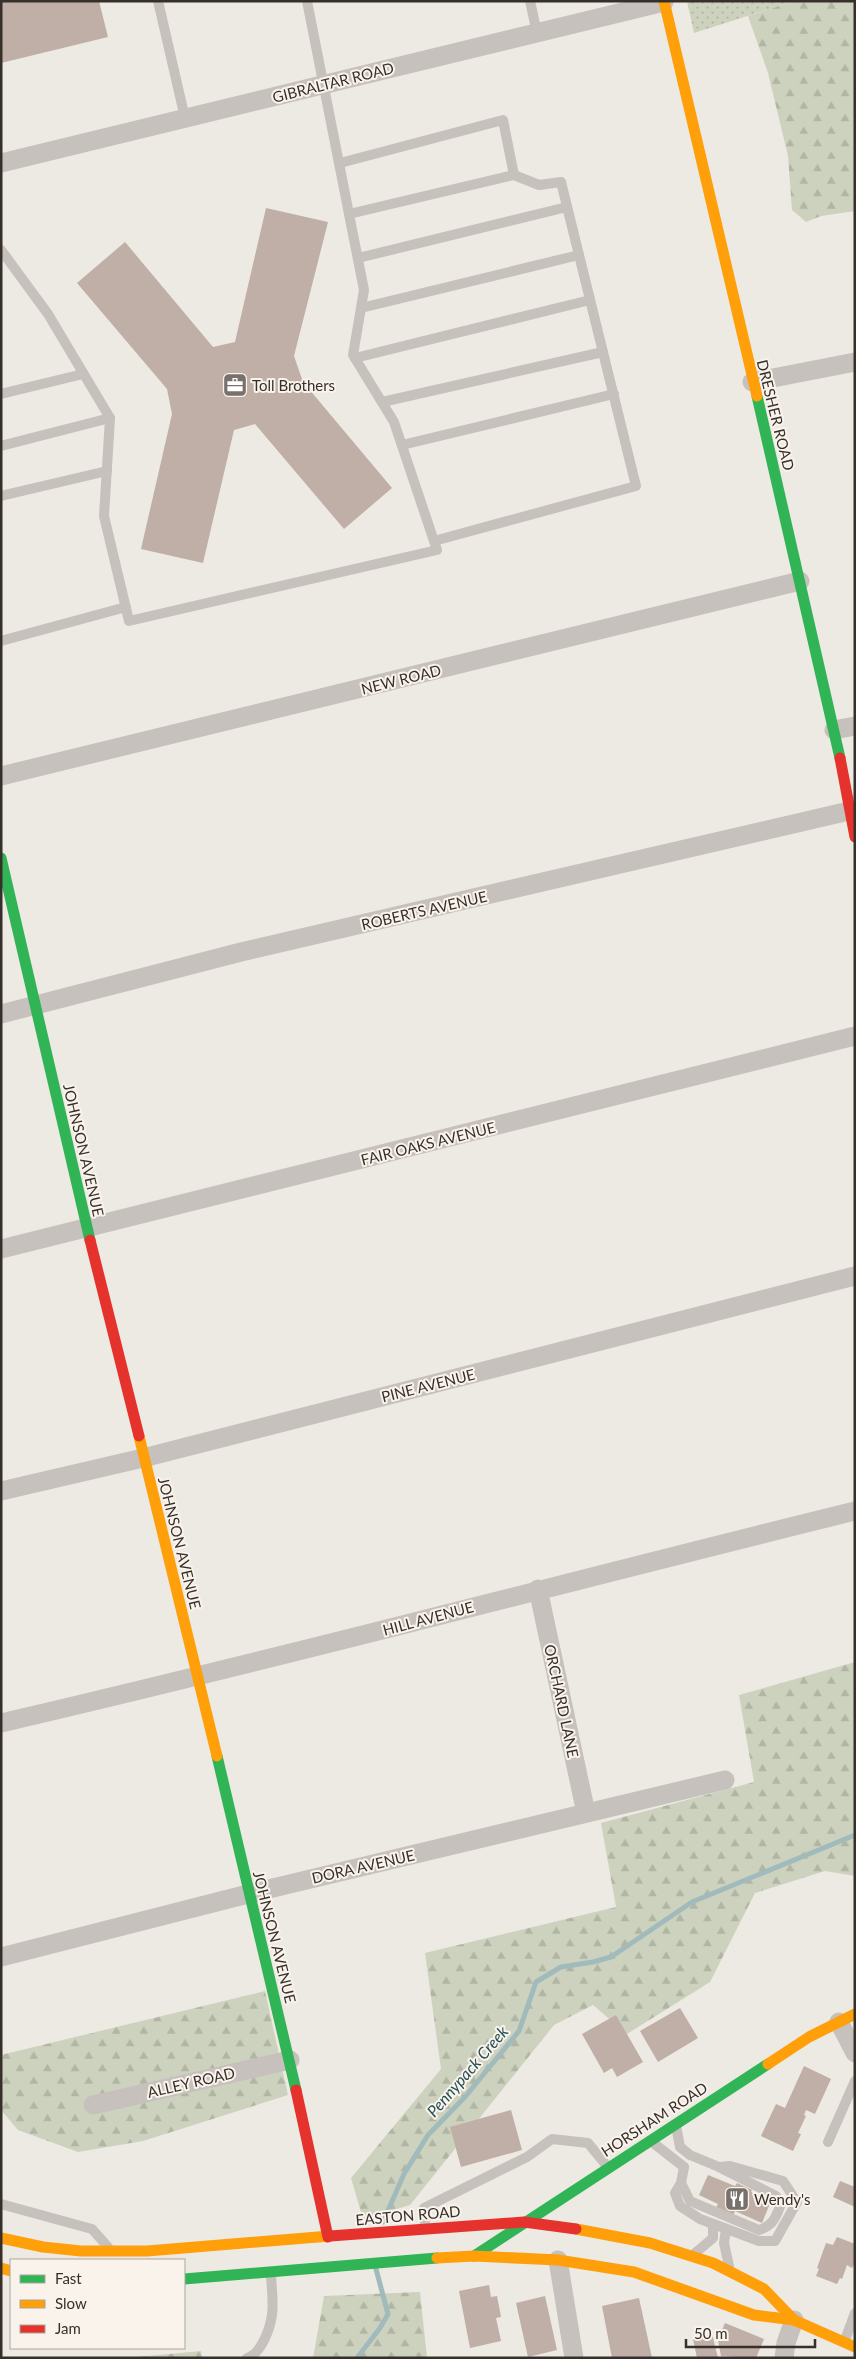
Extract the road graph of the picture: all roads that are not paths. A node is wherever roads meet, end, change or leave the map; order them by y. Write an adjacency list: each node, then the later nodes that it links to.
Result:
1 (158, 1): 7 (lane)
2 (307, 1): 6 (lane)
3 (530, 1): 5 (lane)
4 (665, 1): 5 (street, GIBRALTAR ROAD); 22 (main road, DRESHER ROAD)
5 (537, 33): 6 (street, GIBRALTAR ROAD)
6 (325, 84): 7 (street, GIBRALTAR ROAD); 9 (lane)
7 (185, 118): 8 (street, GIBRALTAR ROAD)
8 (1, 163)
9 (340, 163): 10 (lane); 12 (lane)
10 (514, 175): 11 (lane); 12 (lane)
11 (567, 207): 14 (lane); 15 (lane)
12 (349, 214): 15 (lane)
13 (1, 250): 21 (lane)
14 (579, 255): 16 (lane); 17 (lane)
15 (358, 258): 17 (lane)
16 (590, 300): 18 (lane); 19 (lane)
17 (361, 308): 19 (lane)
18 (603, 352): 24 (lane); 25 (lane)
19 (355, 358): 25 (lane)
20 (855, 362): 22 (street)
21 (83, 374): 23 (lane); 26 (lane)
22 (752, 382): 32 (main road, DRESHER ROAD)
23 (1, 394)
24 (614, 394): 27 (lane); 31 (lane)
25 (382, 402): 27 (lane)
26 (110, 418): 28 (lane); 29 (lane)
27 (402, 445): 31 (lane)
28 (1, 446)
29 (107, 471): 30 (lane); 33 (lane)
30 (1, 496)
31 (434, 541): 33 (lane)
32 (800, 581): 36 (main road, DRESHER ROAD); 37 (street, NEW ROAD)
33 (126, 607): 34 (lane)
34 (1, 641)
35 (855, 726): 36 (street)
36 (834, 730): 38 (main road, DRESHER ROAD)
37 (1, 776)
38 (849, 810): 39 (main road, DRESHER ROAD); 41 (street, ROBERTS AVENUE)
39 (855, 837)
40 (1, 858): 41 (main road, JOHNSON AVENUE)
41 (34, 1007): 42 (street, ROBERTS AVENUE); 44 (main road, JOHNSON AVENUE)
42 (1, 1014)
43 (855, 1036): 44 (street, FAIR OAKS AVENUE)
44 (87, 1229): 45 (street, FAIR OAKS AVENUE); 47 (main road, JOHNSON AVENUE)
45 (1, 1249)
46 (855, 1276): 47 (street, PINE AVENUE)
47 (143, 1458): 48 (street, PINE AVENUE); 51 (main road, JOHNSON AVENUE)
48 (1, 1491)
49 (855, 1511): 50 (street, HILL AVENUE)
50 (538, 1589): 51 (street, HILL AVENUE); 54 (street, ORCHARD LANE)
51 (199, 1678): 52 (street, HILL AVENUE); 55 (main road, JOHNSON AVENUE)
52 (1, 1723)
53 (725, 1780): 54 (street, DORA AVENUE)
54 (586, 1814): 55 (street, DORA AVENUE)
55 (248, 1894): 56 (street, DORA AVENUE); 59 (main road, JOHNSON AVENUE)
56 (1, 1957)
57 (847, 2018): 58 (street); 62 (main road, HORSHAM ROAD)
58 (855, 2053)
59 (290, 2060): 61 (street, ALLEY ROAD); 75 (main road, JOHNSON AVENUE)
60 (855, 2081): 64 (lane)
61 (93, 2105)
62 (675, 2123): 63 (main road, HORSHAM ROAD); 65 (lane)
63 (649, 2140): 66 (main road, HORSHAM ROAD); 67 (lane)
64 (828, 2142)
65 (702, 2160): 67 (lane); 68 (lane)
66 (608, 2167): 71 (main road, HORSHAM ROAD); 73 (lane)
67 (684, 2167): 69 (lane)
68 (719, 2167): 69 (lane); 74 (lane)
69 (681, 2183): 72 (lane)
70 (1, 2204): 77 (lane)
71 (524, 2222): 73 (main road, EASTON ROAD); 78 (main road, HORSHAM ROAD); 79 (main road, EASTON ROAD)
72 (713, 2224): 74 (lane); 79 (lane)
73 (426, 2228): 75 (main road, EASTON ROAD)
74 (726, 2229): 82 (lane)
75 (328, 2237): 77 (main road, EASTON ROAD)
76 (1, 2238): 77 (main road, EASTON ROAD)
77 (112, 2252)
78 (474, 2256): 80 (main road, EASTON ROAD); 81 (main road, EASTON ROAD)
79 (692, 2256): 82 (main road, EASTON ROAD)
80 (558, 2260): 85 (main road, EASTON ROAD); 88 (street)
81 (270, 2271): 83 (main road, EASTON ROAD); 87 (lane)
82 (731, 2272): 85 (main road, EASTON ROAD)
83 (185, 2279)
84 (855, 2313): 86 (lane)
85 (794, 2320): 86 (main road, EASTON ROAD); 89 (street)
86 (849, 2344)
87 (247, 2358)
88 (574, 2358)
89 (784, 2358)

